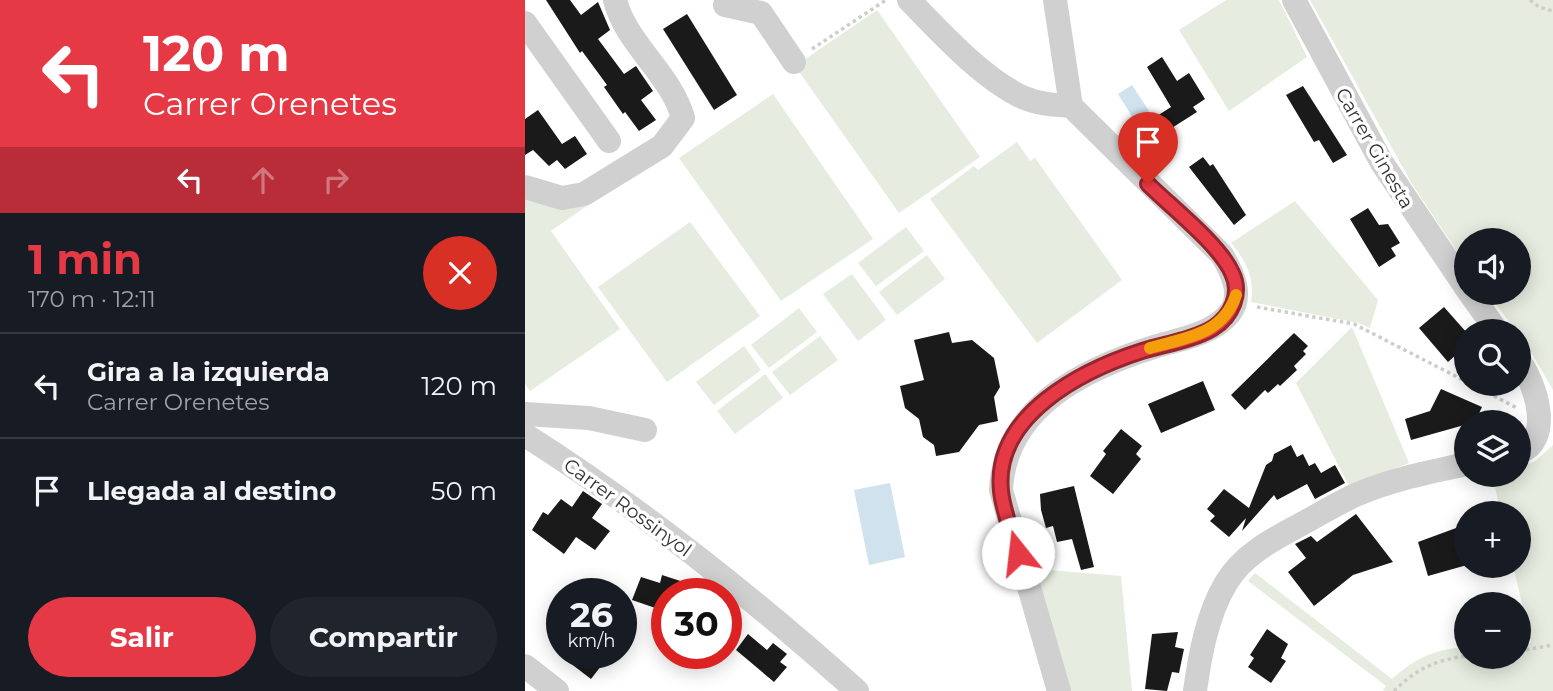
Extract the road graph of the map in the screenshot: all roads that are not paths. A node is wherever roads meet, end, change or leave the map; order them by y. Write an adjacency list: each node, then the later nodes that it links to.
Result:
1 (615, 0): 10 (street)
2 (727, 0): 7 (street)
3 (909, 0): 8 (street)
4 (1055, 0): 8 (street)
5 (1294, 0): 11 (street, Carrer Ginesta)
6 (525, 23): 9 (street)
7 (794, 62)
8 (1071, 106): 21 (street)
9 (609, 141)
10 (525, 187)
11 (1454, 270)
12 (1531, 383): 16 (street)
13 (525, 414): 14 (street)
14 (645, 430)
15 (525, 435): 20 (street, Carrer Rossinyol)
16 (1531, 446)
17 (1454, 467): 22 (street)
18 (525, 666): 19 (street)
19 (557, 691)
20 (857, 691)
21 (1059, 691)
22 (1195, 691)

